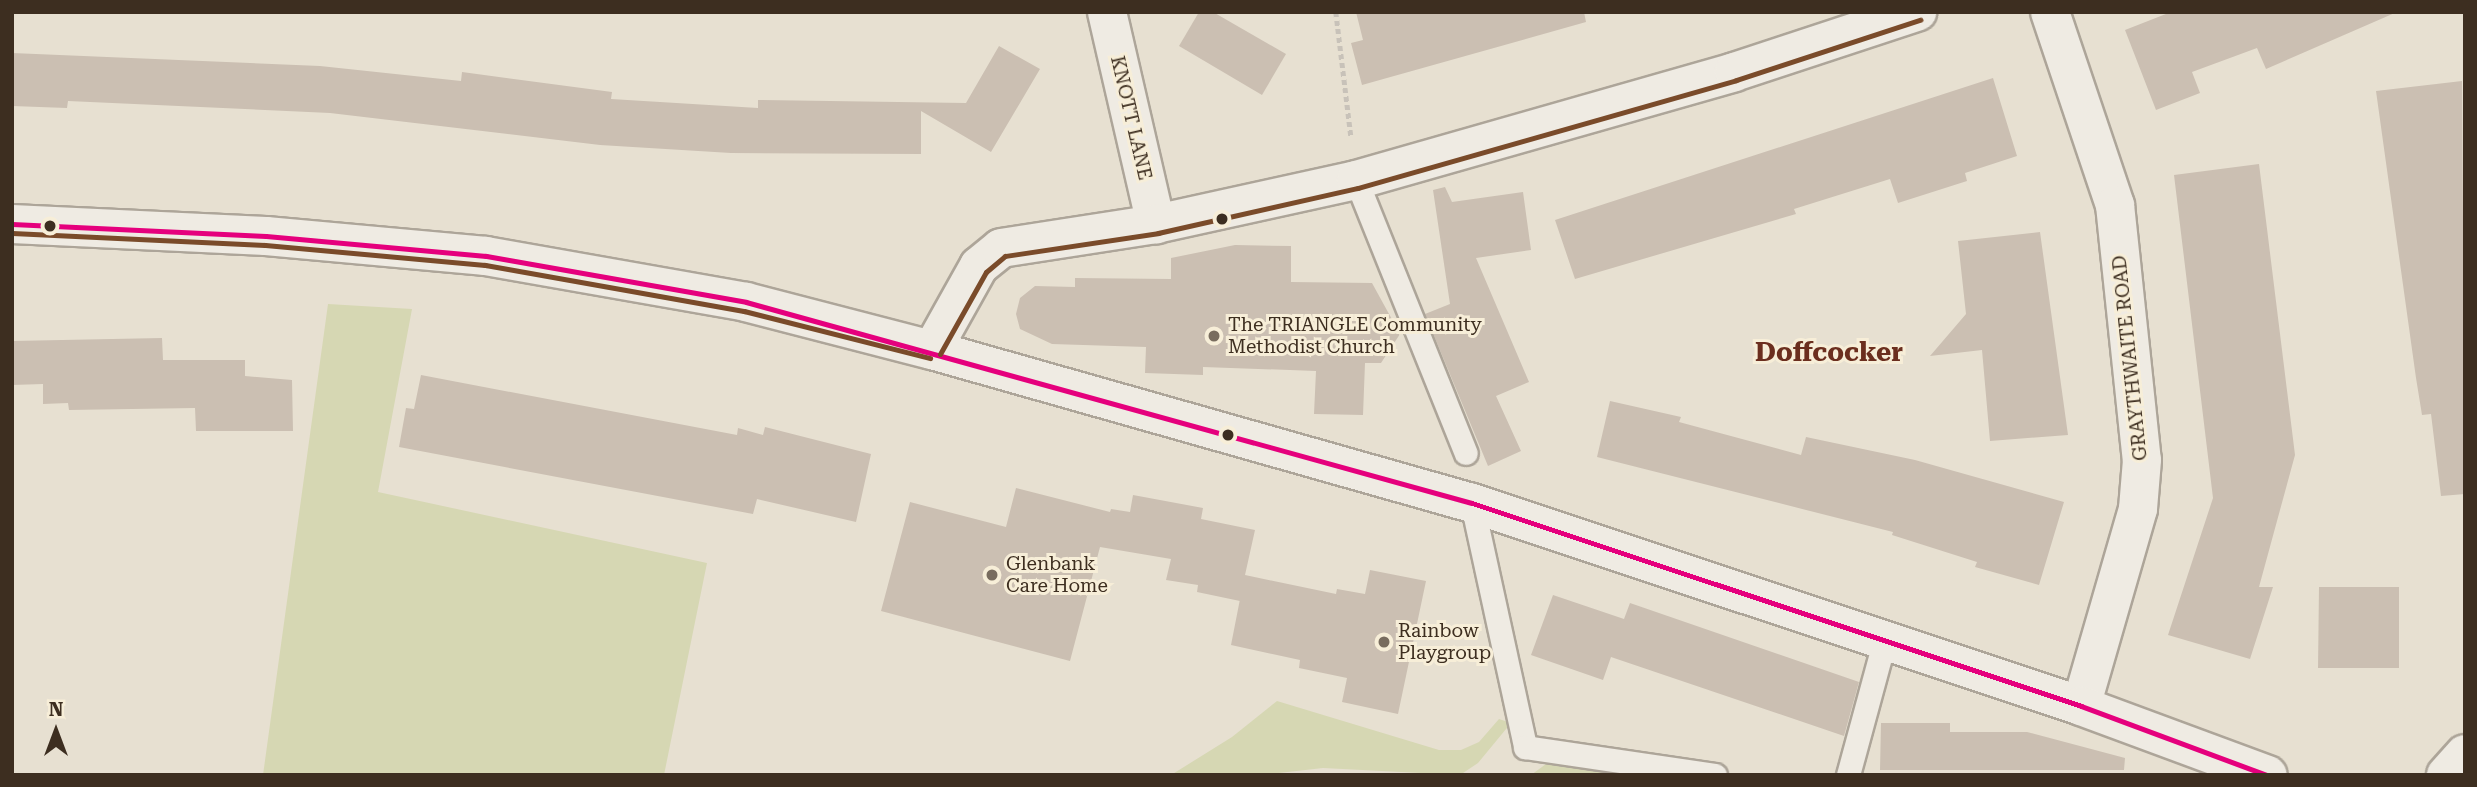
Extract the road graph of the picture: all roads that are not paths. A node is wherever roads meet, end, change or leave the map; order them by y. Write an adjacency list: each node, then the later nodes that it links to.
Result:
1 (1107, 12): 6 (main road, KNOTT LANE)
2 (1917, 12): 4 (main road)
3 (2050, 12): 11 (main road, GRAYTHWAITE ROAD)
4 (1356, 180): 6 (main road); 8 (lane)
5 (12, 224): 7 (main road)
6 (1156, 224): 7 (main road)
7 (932, 350): 9 (main road)
8 (1466, 453)
9 (1472, 503): 10 (main road); 13 (lane)
10 (1885, 639): 11 (main road); 14 (lane)
11 (2081, 706): 15 (main road)
12 (2465, 754): 16 (main road)
13 (1715, 775)
14 (1848, 775)
15 (2268, 775)
16 (2446, 775)

